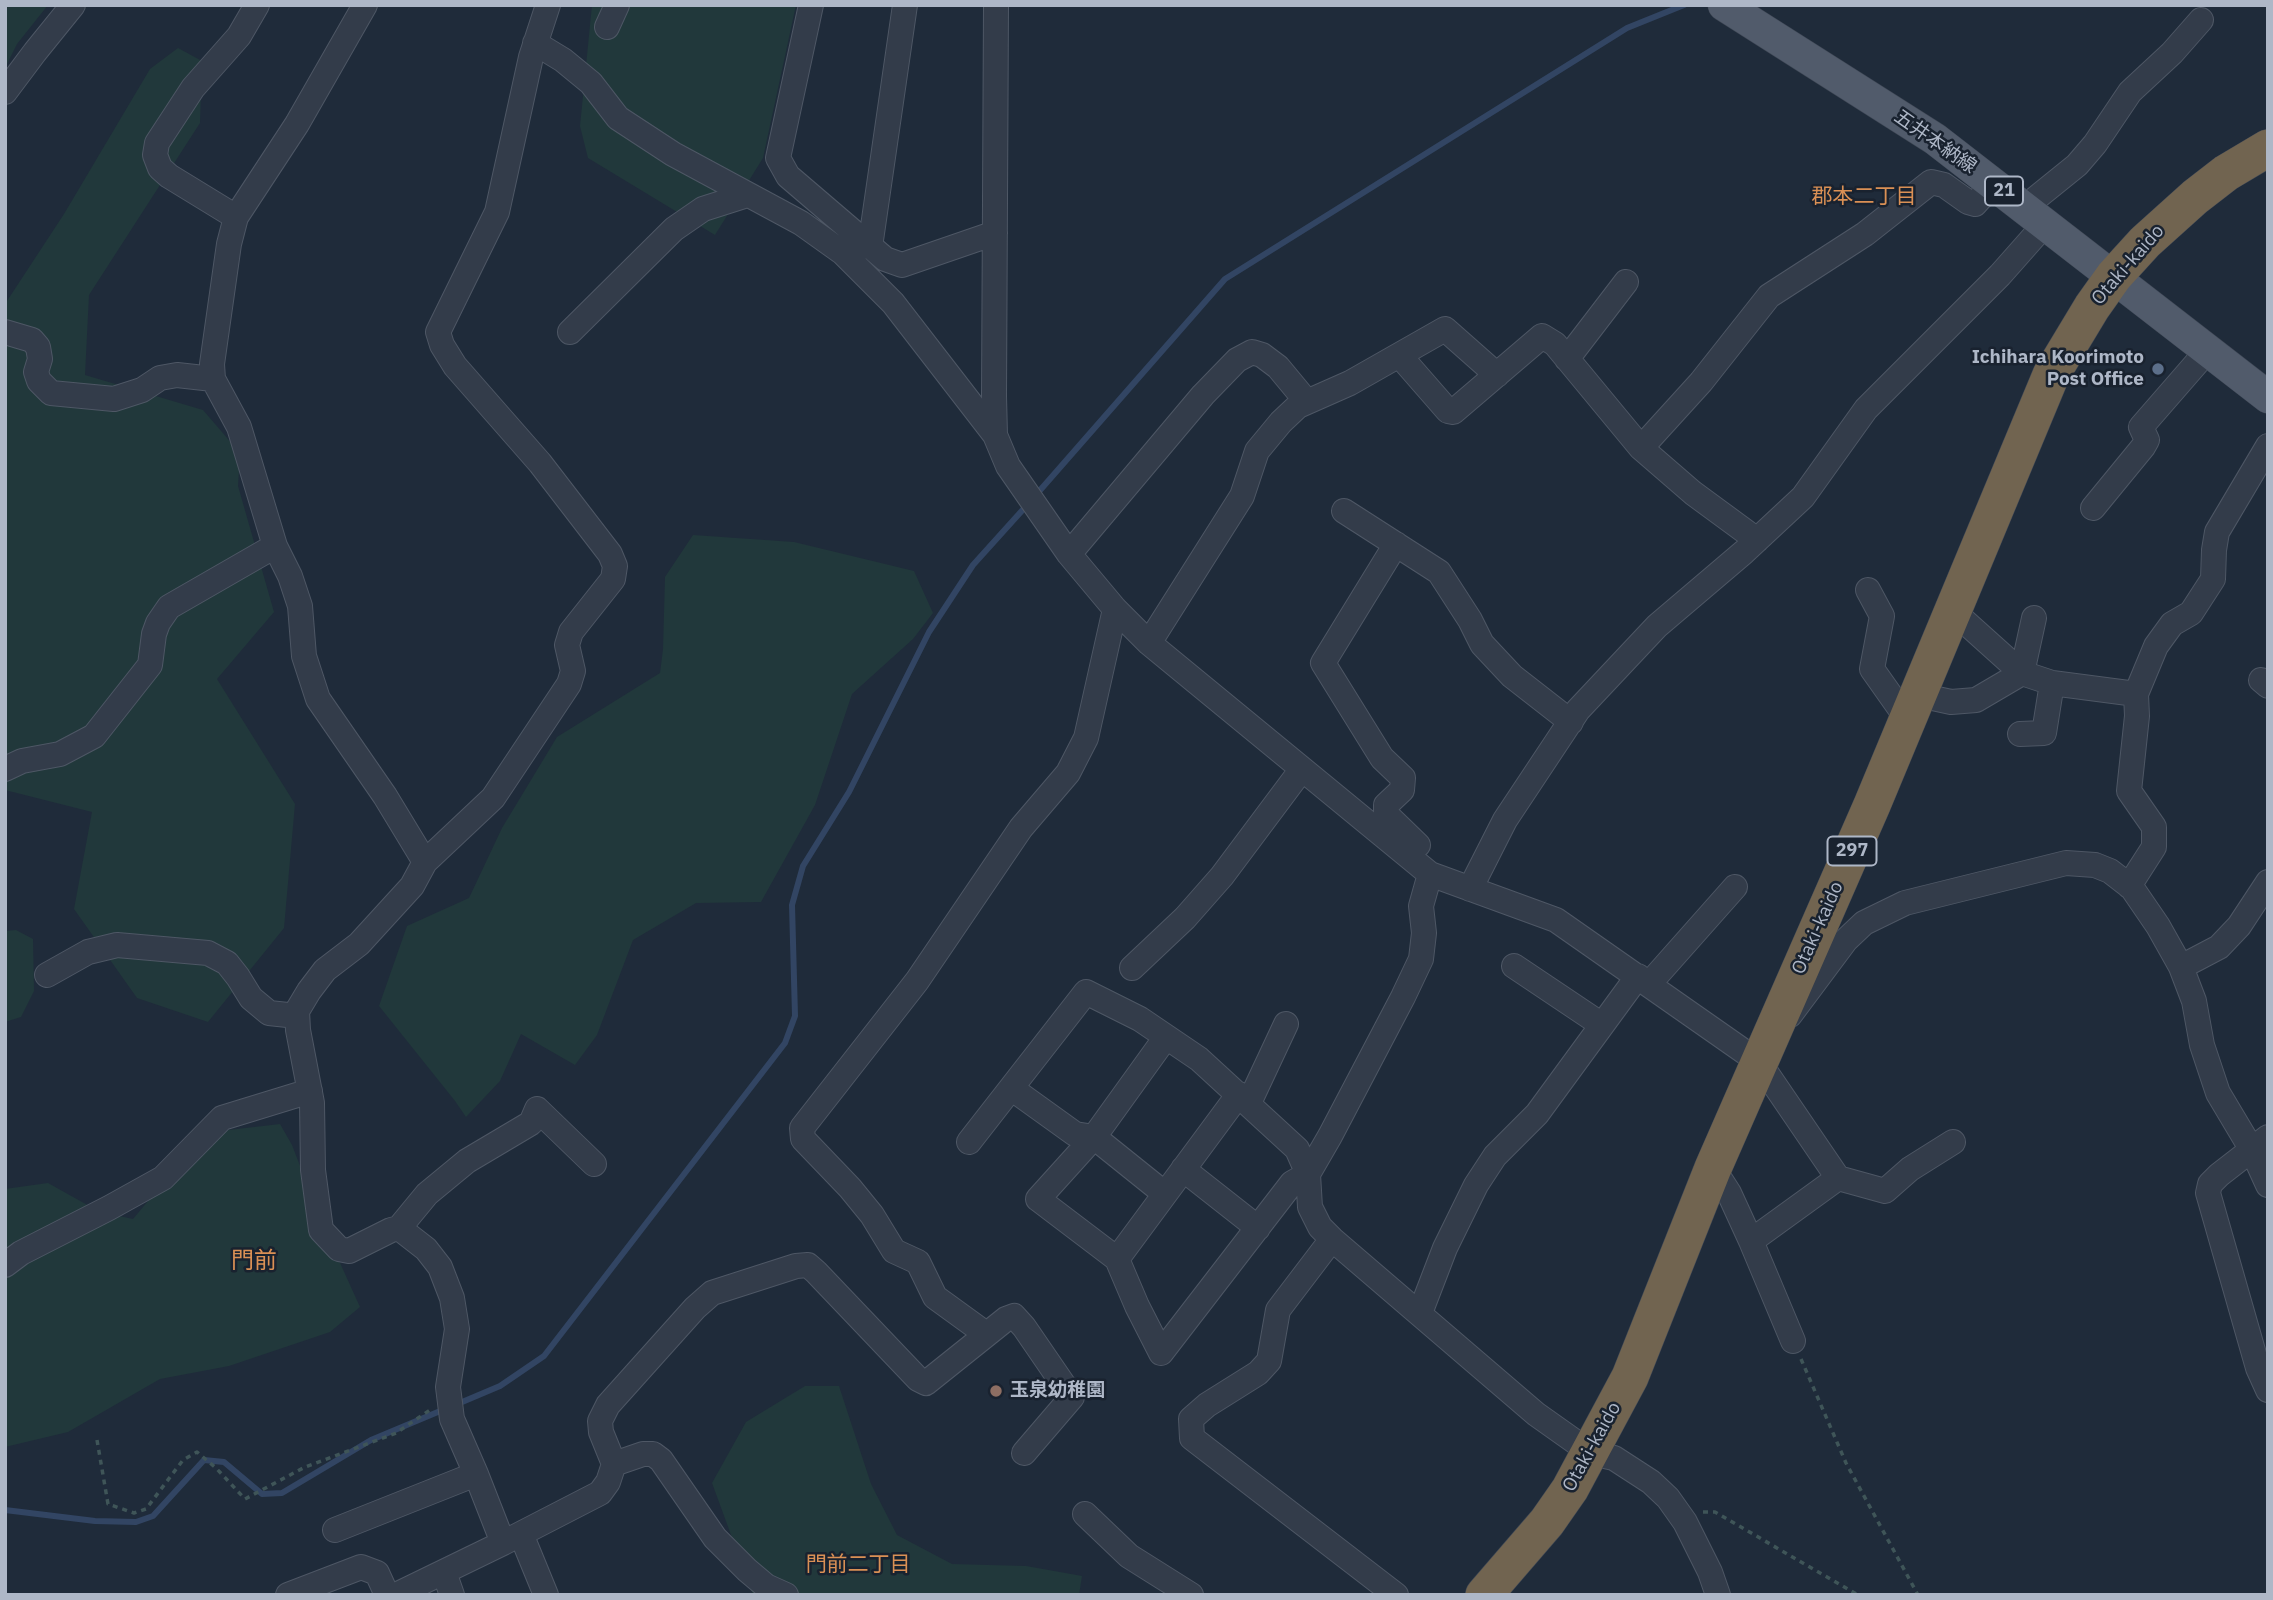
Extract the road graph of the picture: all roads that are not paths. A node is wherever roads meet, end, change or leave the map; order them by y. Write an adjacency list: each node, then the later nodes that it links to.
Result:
1 (73, 5): 11 (street)
2 (257, 5): 16 (street)
3 (365, 5): 16 (street)
4 (548, 5): 10 (street)
5 (811, 5): 18 (street)
6 (905, 5): 18 (street)
7 (996, 5): 17 (street)
8 (1739, 8): 13 (main road, 五井本納線 / 21)
9 (2201, 20): 15 (street)
10 (535, 43): 14 (street); 52 (street)
11 (5, 92)
12 (2268, 148): 19 (highway, Otaki-kaido / 297)
13 (1994, 183): 15 (main road, 五井本納線 / 21); 32 (street)
14 (747, 195): 22 (street); 30 (street)
15 (2035, 215): 19 (main road, 五井本納線 / 21); 35 (street)
16 (236, 217): 27 (street)
17 (995, 233): 18 (street); 30 (street)
18 (870, 247)
19 (2114, 276): 23 (main road, 五井本納線 / 21); 41 (highway, Otaki-kaido / 297)
20 (1626, 282): 25 (street)
21 (5, 332): 27 (street)
22 (570, 332)
23 (2208, 350): 28 (main road, 五井本納線 / 21); 33 (street)
24 (1399, 356): 26 (street); 26 (street); 29 (street)
25 (1567, 359): 26 (street); 32 (street)
26 (1497, 375)
27 (213, 379): 37 (street)
28 (2268, 397)
29 (1307, 402): 38 (street); 43 (street)
30 (995, 435): 38 (street)
31 (2268, 446): 46 (street)
32 (1641, 448): 35 (street)
33 (2093, 508)
34 (1344, 511): 36 (street)
35 (1757, 540): 48 (street)
36 (1396, 544): 48 (street); 55 (street)
37 (275, 546): 50 (street); 52 (street)
38 (1069, 554): 40 (street)
39 (1868, 590): 47 (street)
40 (1115, 609): 43 (street); 89 (street)
41 (1953, 611): 44 (street); 47 (highway, Otaki-kaido / 297)
42 (2034, 618): 44 (street)
43 (1149, 643): 51 (street)
44 (2022, 673): 45 (street); 47 (street)
45 (2052, 683): 46 (street); 49 (street)
46 (2136, 694): 56 (street)
47 (1914, 707): 67 (highway, Otaki-kaido / 297)
48 (1571, 722): 55 (street)
49 (2020, 734)
50 (5, 769)
51 (1302, 769): 53 (street); 60 (street)
52 (425, 862): 63 (street)
53 (1430, 874): 55 (street); 78 (street)
54 (2268, 882): 59 (street)
55 (1472, 886): 62 (street)
56 (2129, 886): 59 (street); 67 (street)
57 (1735, 887): 62 (street)
58 (1514, 966): 65 (street)
59 (2181, 967): 74 (street)
60 (1132, 968)
61 (47, 975): 63 (street)
62 (1643, 980): 65 (street); 67 (street)
63 (297, 1016): 69 (street)
64 (1286, 1024): 70 (street)
65 (1602, 1026): 88 (street)
66 (1166, 1037): 68 (street); 70 (street); 71 (street)
67 (1766, 1047): 76 (highway, Otaki-kaido / 297); 79 (street)
68 (1011, 1088): 71 (street); 72 (street)
69 (310, 1091): 83 (street); 87 (street)
70 (1244, 1099): 77 (street); 78 (street)
71 (1094, 1138): 81 (street); 86 (street)
72 (969, 1142)
73 (1953, 1142): 79 (street)
74 (2260, 1144): 80 (street); 91 (street)
75 (594, 1164): 83 (street)
76 (1713, 1168): 85 (street); 93 (highway, Otaki-kaido / 297)
77 (1183, 1169): 81 (street); 82 (street)
78 (1308, 1174): 82 (street); 84 (street)
79 (1838, 1178): 85 (street)
80 (2268, 1185)
81 (1165, 1194): 86 (street)
82 (1258, 1227): 86 (street)
83 (399, 1228): 95 (street)
84 (1332, 1239): 88 (street); 106 (street)
85 (1751, 1241): 90 (street)
86 (1116, 1259)
87 (5, 1265)
88 (1420, 1313): 93 (street)
89 (986, 1334): 92 (street); 94 (street)
90 (1793, 1341)
91 (2268, 1390)
92 (1024, 1452)
93 (1591, 1453): 107 (highway, Otaki-kaido / 297); 108 (street)
94 (614, 1464): 98 (street); 104 (street)
95 (476, 1474): 97 (street); 98 (street)
96 (1085, 1514): 105 (street)
97 (335, 1530)
98 (512, 1539): 99 (street); 103 (street)
99 (448, 1583): 102 (street)
100 (288, 1595): 101 (street)
101 (387, 1595)
102 (397, 1595)
103 (546, 1595)
104 (786, 1595)
105 (1191, 1595)
106 (1395, 1595)
107 (1484, 1595)
108 (1718, 1595)

